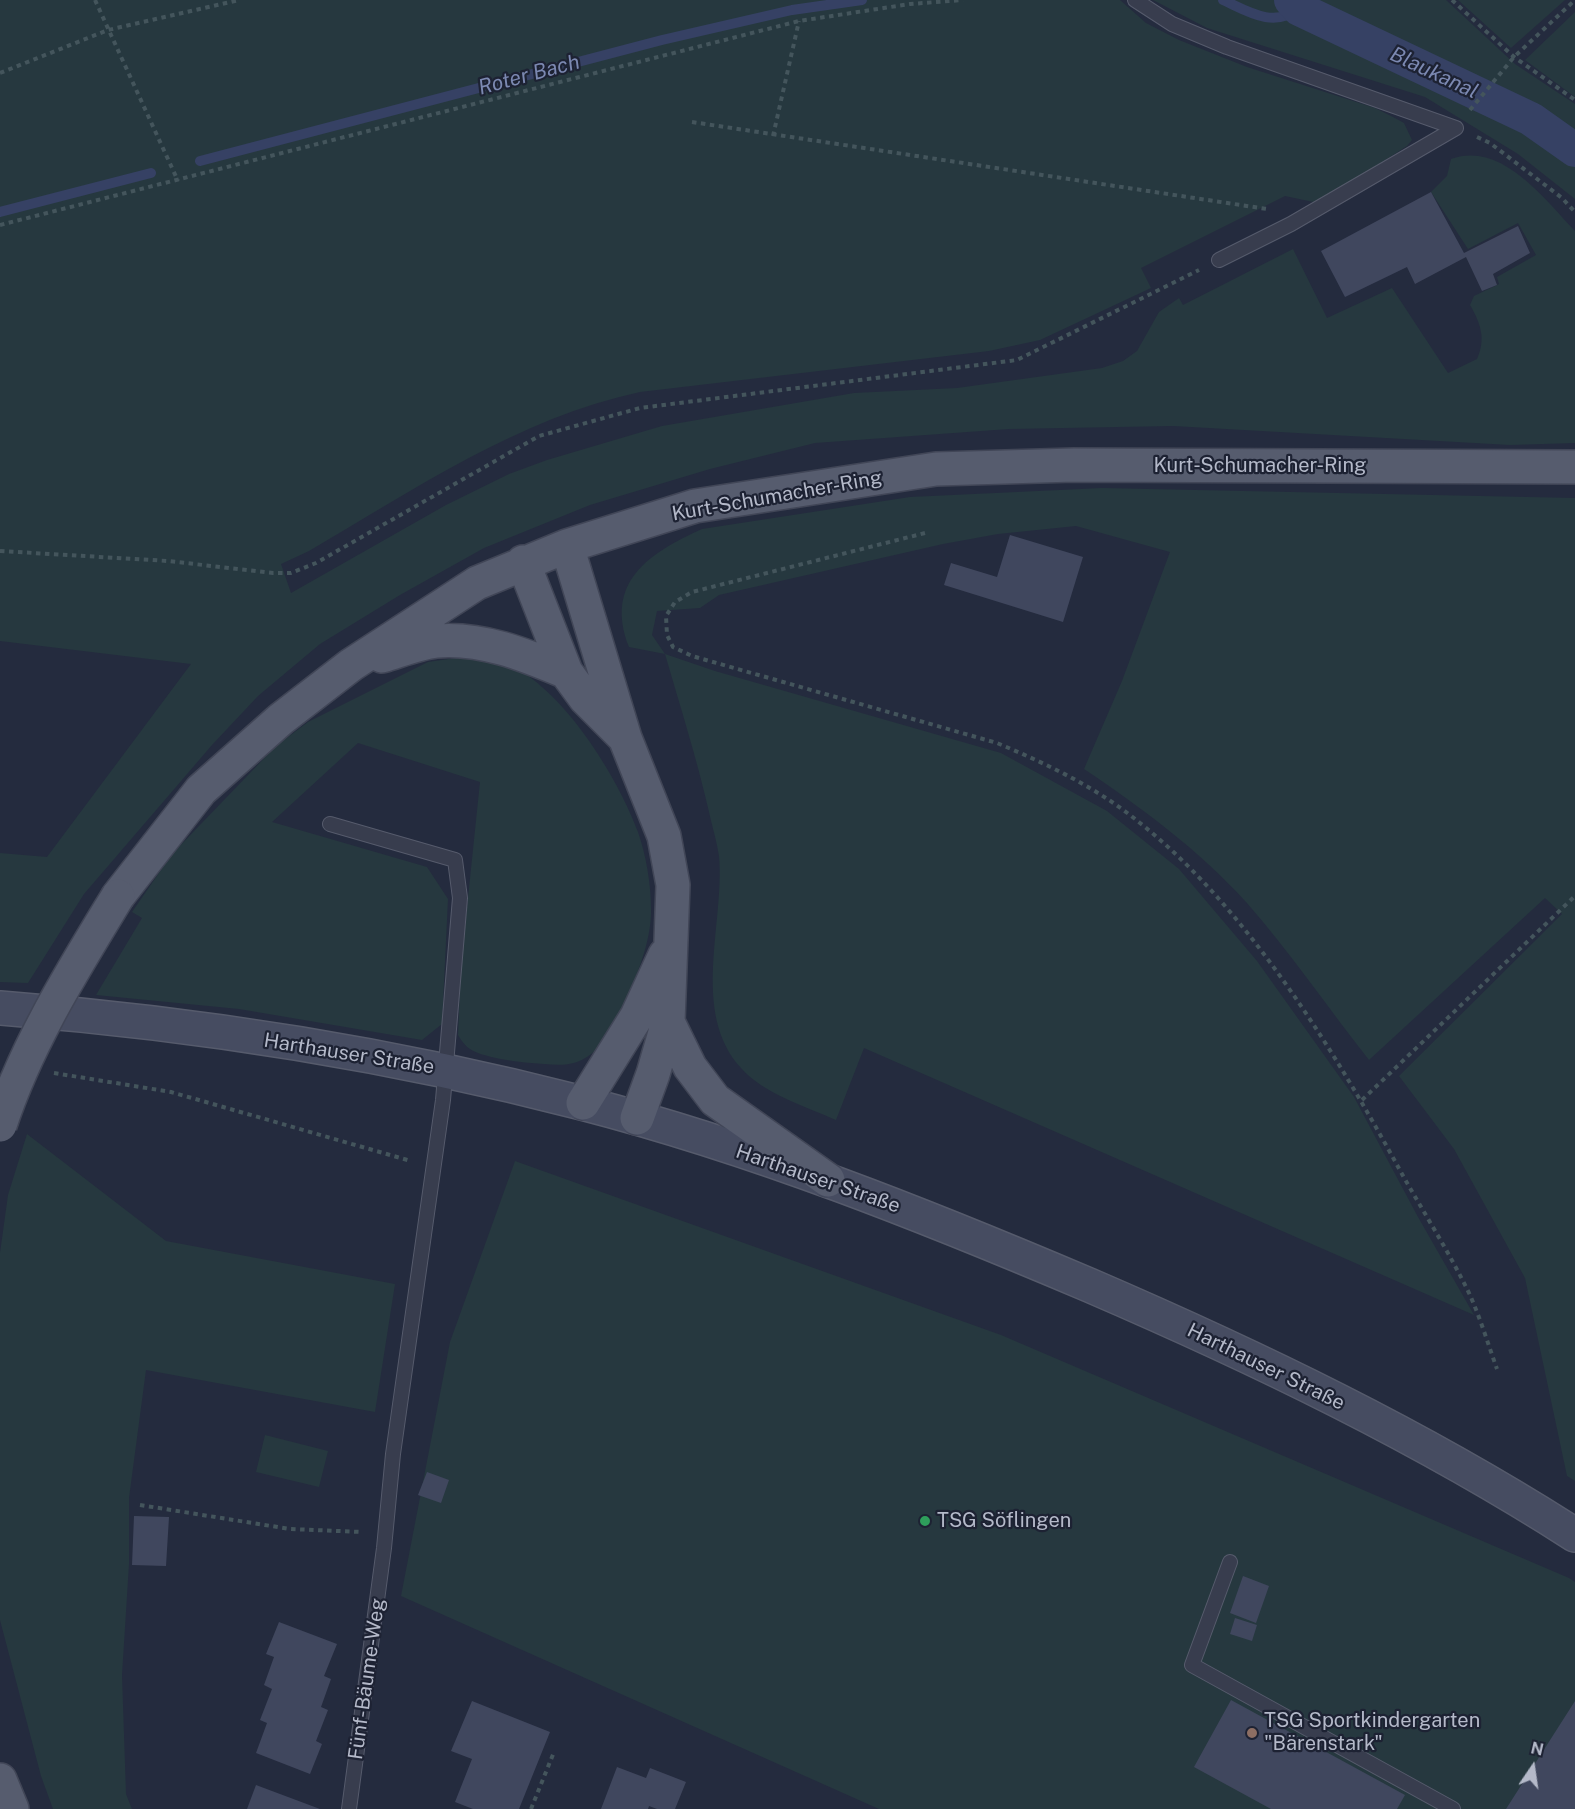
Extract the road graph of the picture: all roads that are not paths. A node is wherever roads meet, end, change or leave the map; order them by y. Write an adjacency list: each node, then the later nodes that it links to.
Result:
1 (1135, 0): 2 (lane)
2 (1219, 260)
3 (1575, 467): 4 (main road, Kurt-Schumacher-Ring)
4 (567, 546): 5 (main road, Kurt-Schumacher-Ring); 8 (main road)
5 (523, 562): 6 (main road, Kurt-Schumacher-Ring); 7 (main road)
6 (351, 665): 7 (main road); 16 (main road, Kurt-Schumacher-Ring, bridge)
7 (566, 672): 8 (main road)
8 (625, 738): 10 (main road)
9 (330, 824): 13 (lane, Fünf-Bäume-Weg)
10 (670, 943): 12 (main road); 14 (main road)
11 (0, 1008): 13 (street, Harthauser Straße)
12 (668, 1022): 15 (main road); 17 (main road)
13 (446, 1070): 14 (street, Harthauser Straße); 22 (lane, Fünf-Bäume-Weg)
14 (583, 1103): 15 (street, Harthauser Straße)
15 (637, 1118): 17 (street, Harthauser Straße)
16 (0, 1125)
17 (828, 1180): 18 (street, Harthauser Straße)
18 (1575, 1535)
19 (1230, 1562): 23 (lane)
20 (0, 1780): 21 (main road)
21 (12, 1809)
22 (349, 1809)
23 (1453, 1809)

